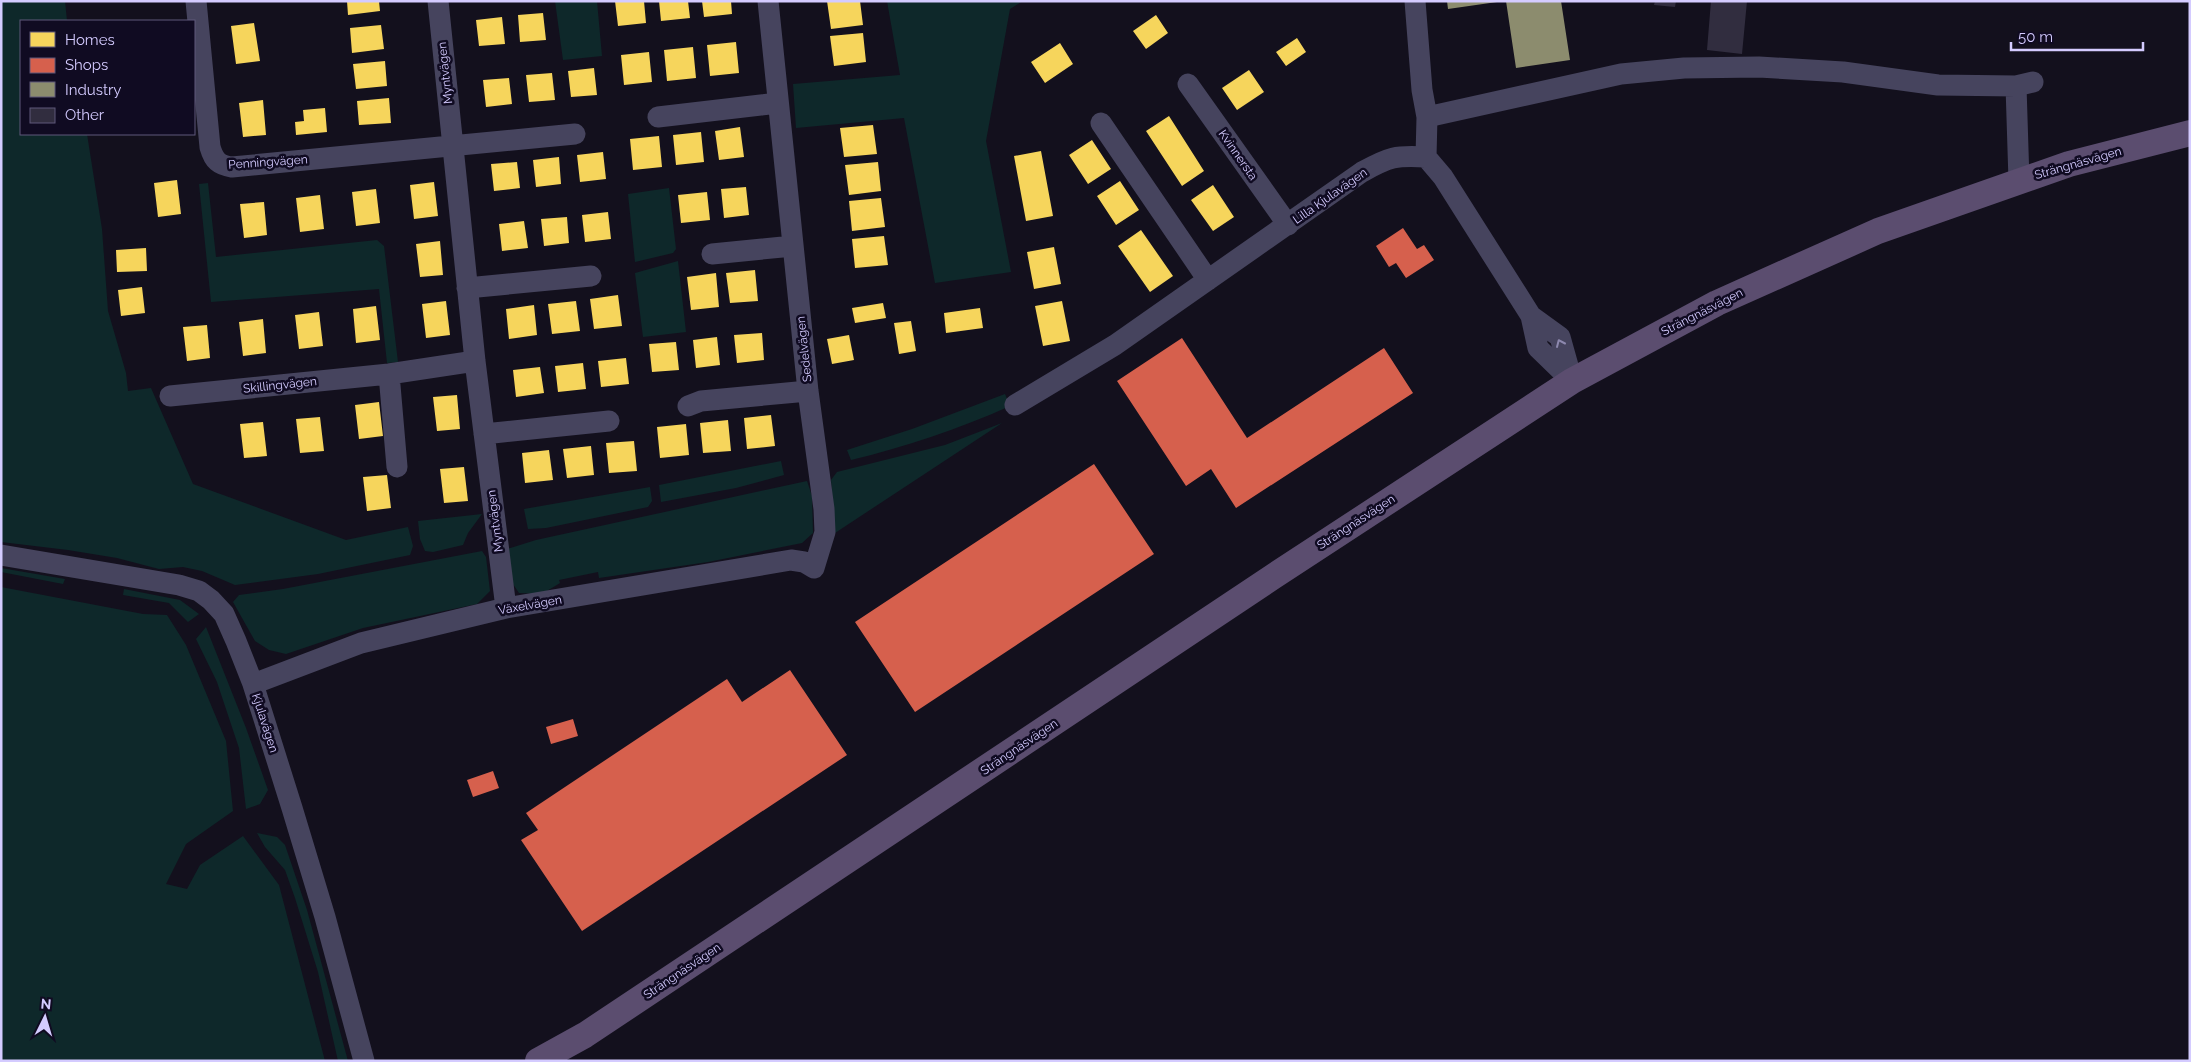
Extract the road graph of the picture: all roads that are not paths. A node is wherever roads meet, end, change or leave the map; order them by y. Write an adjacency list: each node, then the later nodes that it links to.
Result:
1 (196, 1): 12 (street, Penningvägen)
2 (438, 1): 12 (street, Myntvägen)
3 (768, 1): 6 (street, Sedelvägen)
4 (1415, 1): 8 (street)
5 (1188, 84): 15 (street, Kvinnersta)
6 (778, 103): 7 (street); 16 (street, Sedelvägen)
7 (658, 117)
8 (1427, 117): 13 (street); 14 (street)
9 (1101, 123): 19 (street)
10 (2190, 133): 14 (main road, Strängnäsvägen)
11 (575, 134): 12 (street)
12 (452, 145): 20 (street, Myntvägen)
13 (1426, 157): 15 (street, Lilla Kjulavägen); 23 (street)
14 (2019, 181): 23 (main road, Strängnäsvägen)
15 (1288, 225): 19 (street, Lilla Kjulavägen)
16 (793, 246): 17 (street); 24 (street, Sedelvägen)
17 (712, 254)
18 (591, 276): 20 (street)
19 (1208, 280): 26 (street, Lilla Kjulavägen)
20 (467, 288): 21 (street, Myntvägen)
21 (475, 361): 22 (street, Skillingvägen); 29 (street, Myntvägen)
22 (389, 374): 25 (street, Skillingvägen); 30 (street)
23 (1572, 381): 34 (main road, Strängnäsvägen)
24 (808, 390): 27 (street, Sedelvägen); 32 (street, Växelvägen)
25 (170, 396)
26 (1015, 405)
27 (688, 406)
28 (609, 421): 29 (street)
29 (484, 434): 32 (street, Myntvägen)
30 (397, 467)
31 (1, 555): 33 (street, Kjulavägen)
32 (506, 608): 33 (street, Växelvägen)
33 (253, 684): 35 (street, Kjulavägen)
34 (585, 1035): 36 (main road, Strängnäsvägen); 37 (main road, Strängnäsvägen)
35 (364, 1061)
36 (538, 1061)
37 (557, 1061)

